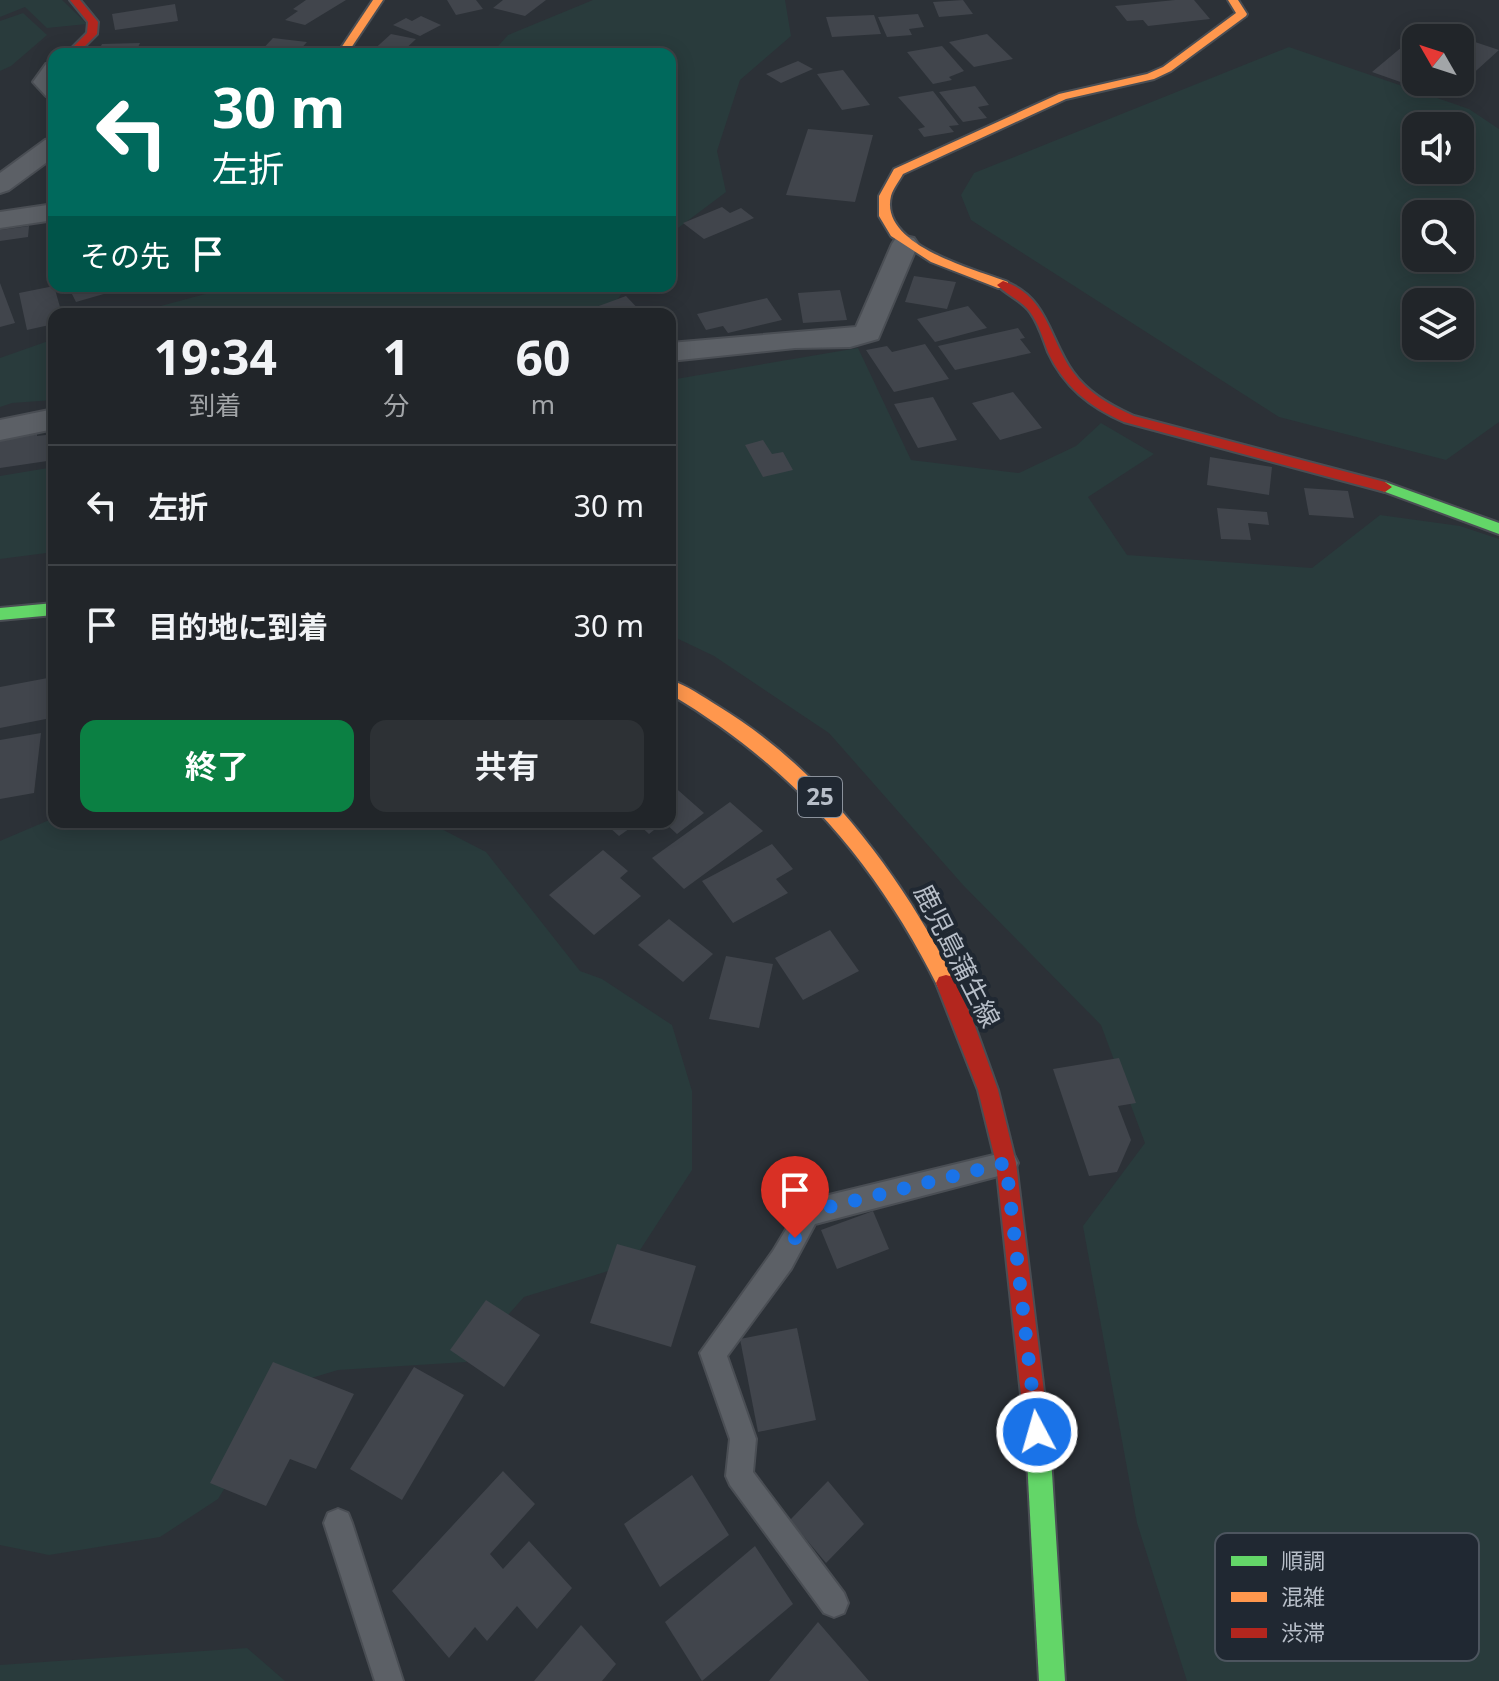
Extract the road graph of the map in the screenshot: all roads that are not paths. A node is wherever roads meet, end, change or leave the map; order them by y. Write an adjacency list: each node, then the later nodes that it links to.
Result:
1 (75, 0): 4 (street)
2 (378, 0): 5 (street)
3 (1233, 0): 10 (street)
4 (77, 48)
5 (346, 48)
6 (48, 149): 7 (street)
7 (0, 185)
8 (48, 213): 9 (street)
9 (0, 220)
10 (905, 244): 11 (street); 14 (street)
11 (676, 351)
12 (48, 420): 13 (street)
13 (0, 430)
14 (1499, 529)
15 (48, 610): 16 (street)
16 (0, 614)
17 (676, 690): 18 (street, 鹿児島蒲生線 / 25)
18 (1006, 1163): 20 (lane); 22 (street, 鹿児島蒲生線 / 25)
19 (338, 1523): 21 (lane)
20 (834, 1603)
21 (389, 1681)
22 (1052, 1681)

